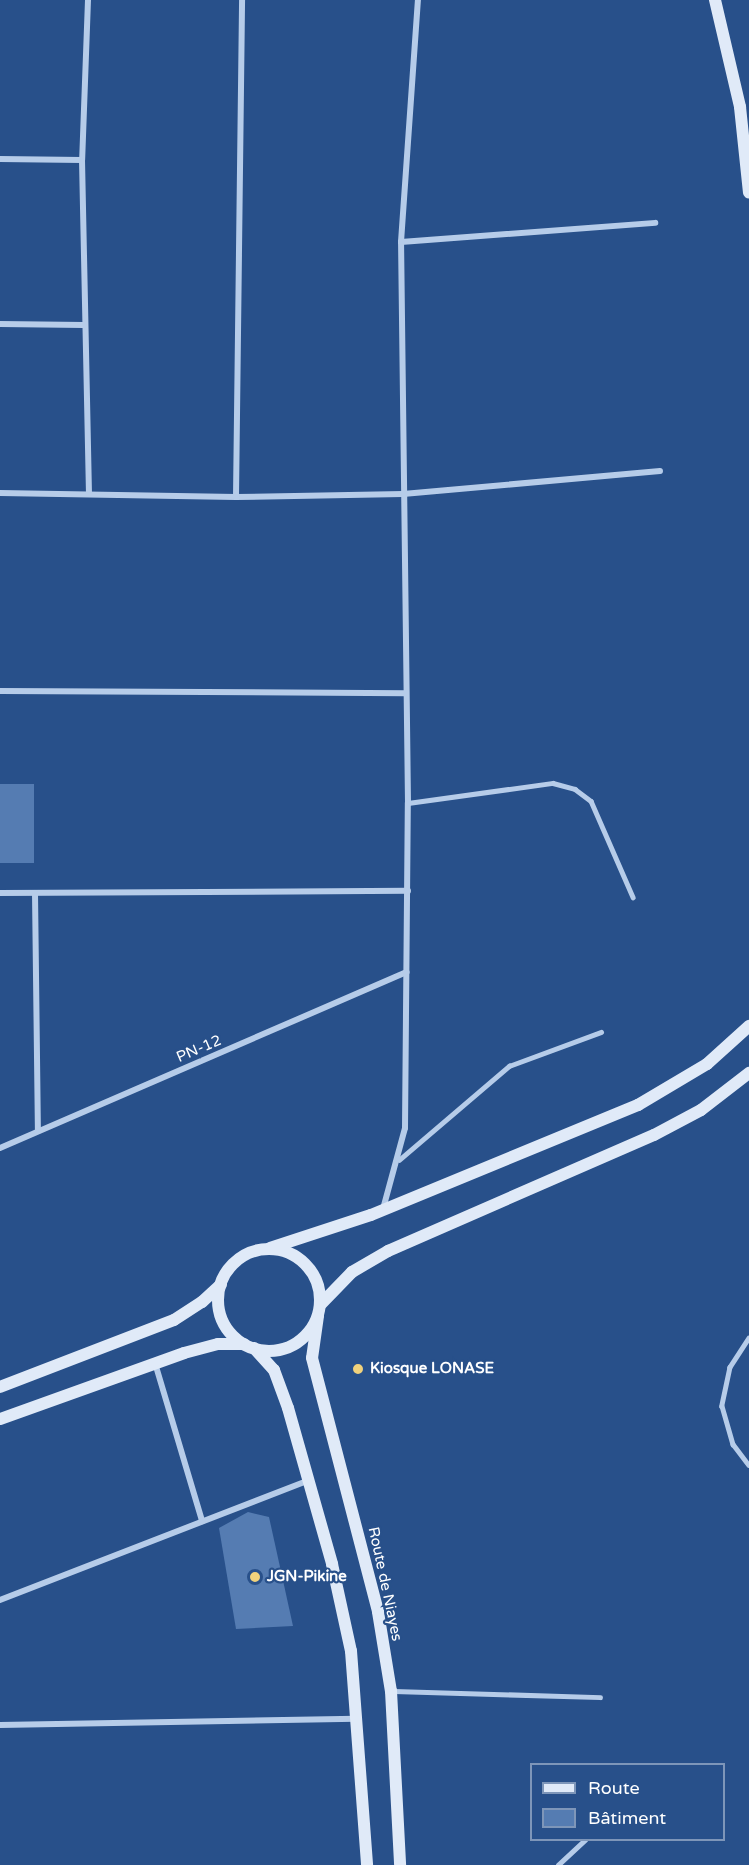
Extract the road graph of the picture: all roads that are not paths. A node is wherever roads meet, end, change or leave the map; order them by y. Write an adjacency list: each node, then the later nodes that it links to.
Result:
1 (88, 0): 6 (street)
2 (242, 0): 16 (street)
3 (418, 0): 9 (street)
4 (715, 0): 7 (main road)
5 (0, 159): 6 (street)
6 (82, 160): 11 (street)
7 (749, 192)
8 (655, 223): 9 (street)
9 (401, 242): 15 (street)
10 (0, 324): 11 (street)
11 (84, 325): 14 (street)
12 (660, 471): 15 (street)
13 (0, 493): 14 (street)
14 (89, 494): 16 (street)
15 (403, 494): 16 (street); 18 (street)
16 (236, 497)
17 (0, 691): 18 (street)
18 (406, 693): 19 (street)
19 (408, 803): 20 (street); 23 (lane)
20 (408, 891): 22 (street); 24 (street)
21 (0, 893): 22 (street)
22 (35, 893): 28 (street)
23 (633, 897)
24 (407, 972): 28 (street, PN-12); 30 (street)
25 (749, 1026): 31 (main road)
26 (602, 1032): 30 (lane)
27 (749, 1073): 34 (main road)
28 (38, 1131): 29 (street, PN-12)
29 (0, 1148)
30 (399, 1160): 31 (street)
31 (383, 1209): 32 (main road)
32 (270, 1248): 33 (main road); 34 (main road)
33 (221, 1284): 36 (main road); 38 (main road)
34 (319, 1310): 36 (main road); 44 (main road, Route de Niayes)
35 (749, 1338): 40 (lane)
36 (249, 1346): 37 (main road); 41 (main road)
37 (154, 1362): 39 (main road); 42 (street)
38 (0, 1387)
39 (0, 1419)
40 (749, 1465)
41 (311, 1480): 42 (street); 46 (main road)
42 (202, 1521): 43 (street)
43 (0, 1600)
44 (391, 1691): 45 (lane); 50 (main road, Route de Niayes)
45 (600, 1697)
46 (357, 1719): 47 (street); 49 (main road)
47 (0, 1725)
48 (583, 1841): 51 (lane)
49 (366, 1865)
50 (400, 1865)
51 (558, 1865)

